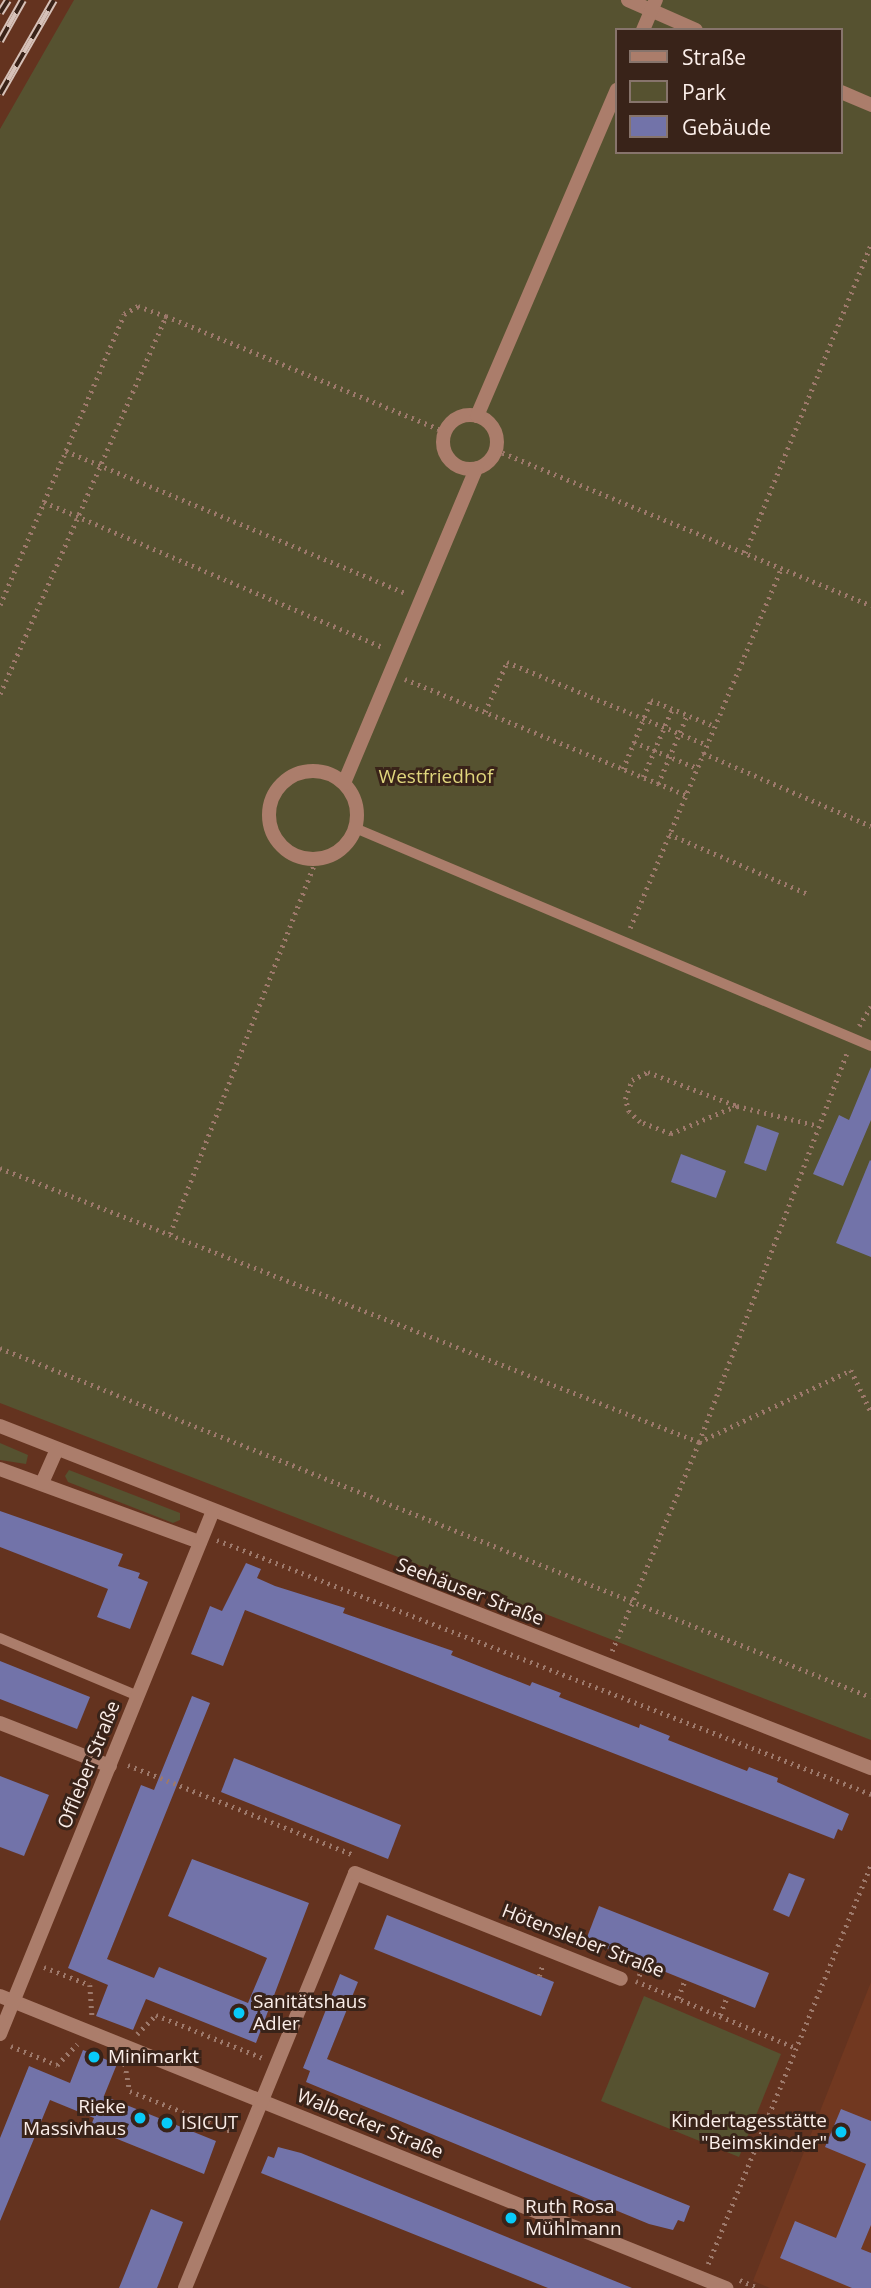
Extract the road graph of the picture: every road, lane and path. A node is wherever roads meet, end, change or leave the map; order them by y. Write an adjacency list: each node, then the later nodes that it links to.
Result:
1 (628, 0): 2 (street)
2 (654, 5): 3 (street); 4 (street)
3 (644, 28)
4 (693, 28)
5 (616, 92): 10 (street)
6 (843, 93): 7 (street)
7 (871, 105)
8 (871, 245): 18 (path)
9 (166, 317): 11 (path); 13 (path); 14 (path)
10 (477, 416): 11 (street); 12 (street)
11 (446, 432): 15 (street)
12 (496, 450): 15 (street); 18 (path)
13 (66, 451): 14 (path); 16 (path)
14 (101, 465): 17 (path); 20 (path)
15 (476, 469): 20 (street)
16 (44, 502): 17 (path); 21 (path)
17 (78, 517): 23 (path); 25 (path)
18 (744, 552): 19 (path)
19 (781, 568): 22 (path); 30 (path)
20 (422, 601): 23 (street)
21 (0, 605)
22 (871, 605)
23 (400, 655): 24 (street)
24 (393, 674): 27 (path); 41 (street)
25 (0, 694)
26 (672, 709): 28 (path); 29 (path); 31 (path)
27 (485, 712): 29 (path); 39 (path)
28 (687, 715): 30 (path); 32 (path)
29 (644, 719): 31 (path); 33 (path)
30 (714, 726): 34 (path)
31 (664, 727): 32 (path); 35 (path)
32 (679, 734): 34 (path); 37 (path)
33 (634, 742): 35 (path); 39 (path)
34 (707, 745): 36 (path)
35 (654, 750): 37 (path); 40 (path)
36 (703, 753): 38 (path); 44 (path)
37 (670, 757): 38 (path); 42 (path)
38 (697, 768): 43 (path)
39 (623, 769): 40 (path)
40 (643, 778): 42 (path)
41 (344, 783): 45 (street); 47 (street)
42 (658, 784): 43 (path)
43 (686, 795): 46 (path)
44 (871, 826)
45 (355, 828): 47 (street); 49 (lane)
46 (669, 834): 48 (path); 49 (path)
47 (316, 860): 56 (path)
48 (808, 894)
49 (624, 941): 51 (lane)
50 (871, 1006): 51 (path)
51 (852, 1038): 52 (lane); 54 (path)
52 (871, 1046)
53 (737, 1106): 53 (path); 54 (path)
54 (819, 1126): 60 (path)
55 (0, 1168): 56 (path)
56 (170, 1234): 60 (path)
57 (0, 1348): 67 (path)
58 (871, 1412): 60 (path)
59 (0, 1426): 61 (street, Seehäuser Straße)
60 (699, 1441): 67 (path)
61 (57, 1449): 63 (street); 64 (street, Seehäuser Straße)
62 (0, 1469): 63 (street)
63 (42, 1483): 66 (street)
64 (213, 1511): 66 (street, Offleber Straße); 69 (street, Seehäuser Straße)
65 (216, 1539): 75 (path)
66 (200, 1542): 70 (street, Offleber Straße)
67 (631, 1604): 69 (path); 71 (path)
68 (0, 1638): 70 (lane)
69 (605, 1666): 74 (street, Seehäuser Straße)
70 (138, 1696): 73 (street, Offleber Straße)
71 (871, 1697)
72 (0, 1723): 73 (street)
73 (111, 1763): 77 (path); 87 (street, Offleber Straße)
74 (871, 1768)
75 (871, 1794)
76 (236, 1798): 77 (path)
77 (233, 1807): 79 (path)
78 (278, 1815): 79 (path)
79 (275, 1823): 81 (path)
80 (317, 1830): 81 (path)
81 (314, 1839): 83 (path)
82 (360, 1848): 83 (path)
83 (357, 1856): 85 (path)
84 (871, 1865): 103 (path)
85 (355, 1873): 92 (street, Hötensleber Straße); 106 (street)
86 (534, 1959): 88 (path, Hötensleber Straße)
87 (28, 1961): 96 (street, Offleber Straße); 99 (path)
88 (544, 1963): 90 (path, Hötensleber Straße); 91 (path)
89 (644, 1964): 94 (path)
90 (552, 1966)
91 (538, 1976)
92 (621, 1979): 94 (path, Hötensleber Straße)
93 (685, 1980): 97 (path)
94 (637, 1982): 97 (path, Hötensleber Straße)
95 (727, 1997): 98 (path)
96 (7, 1998): 101 (street, Offleber Straße); 106 (street, Walbecker Straße)
97 (678, 1998): 98 (path, Hötensleber Straße)
98 (720, 2015): 103 (path, Hötensleber Straße)
99 (103, 2021)
100 (125, 2030): 105 (path)
101 (1, 2032): 102 (path)
102 (90, 2048)
103 (796, 2048): 108 (path)
104 (113, 2057): 107 (path)
105 (264, 2059)
106 (261, 2100): 109 (street); 110 (street, Walbecker Straße)
107 (234, 2132)
108 (706, 2272)
109 (184, 2288)
110 (726, 2288)

